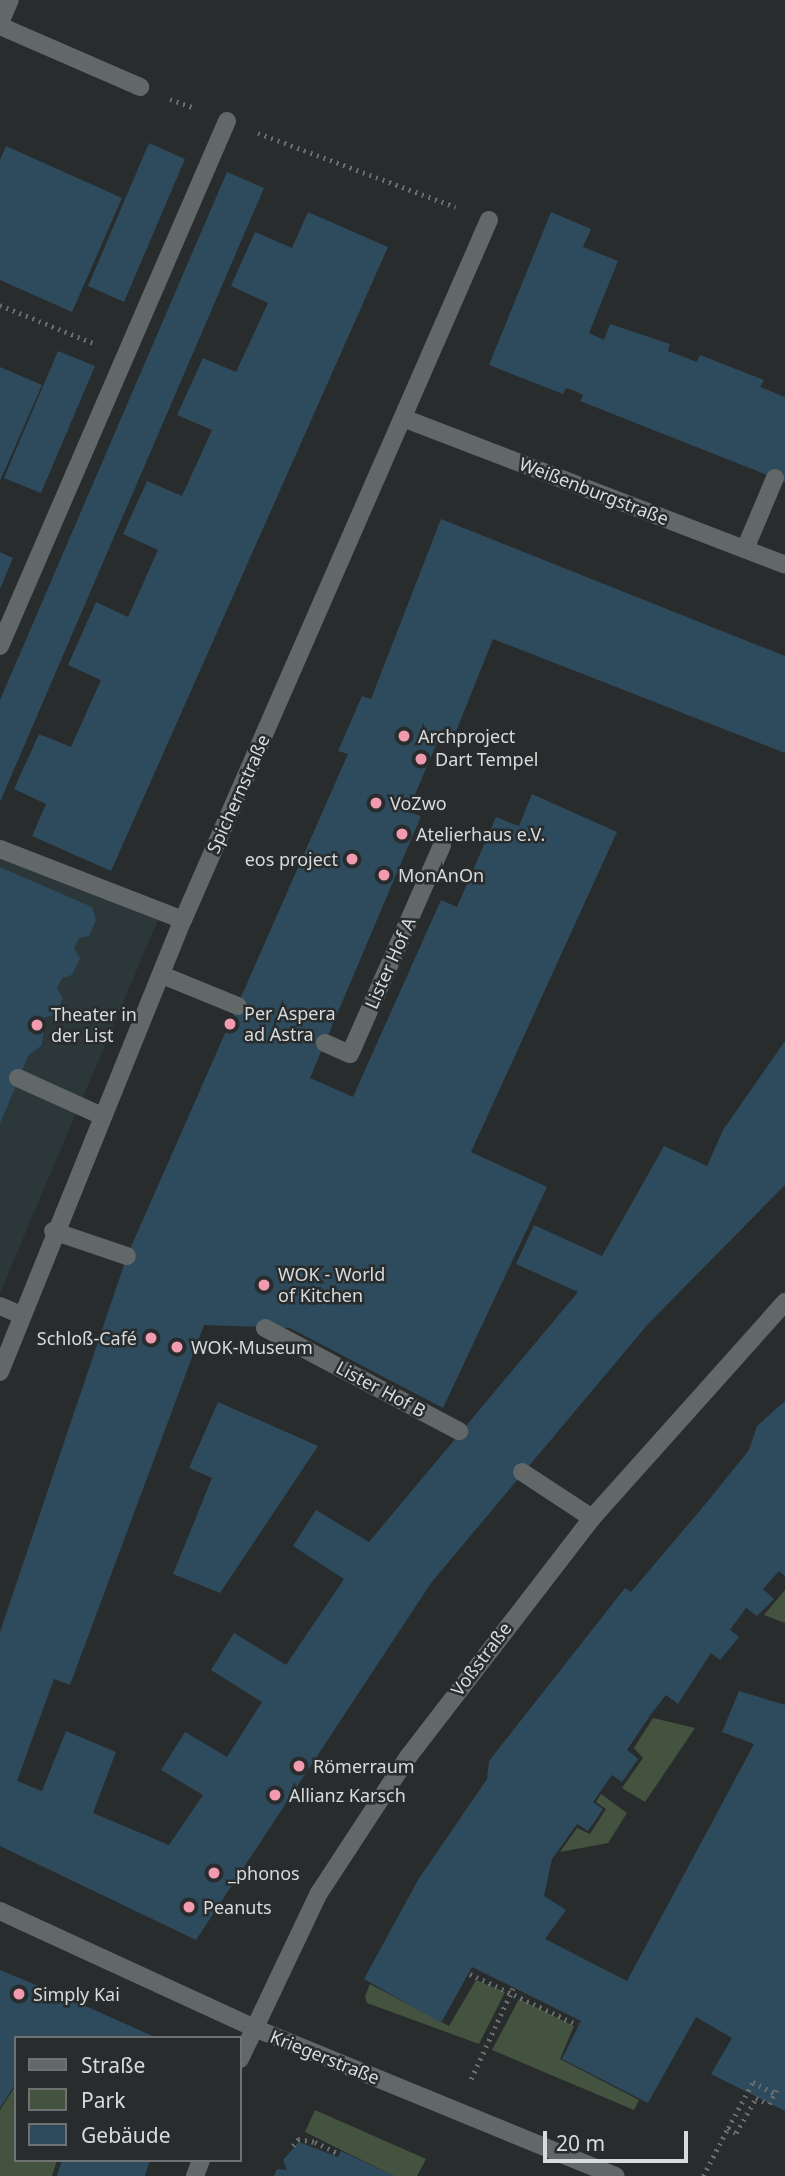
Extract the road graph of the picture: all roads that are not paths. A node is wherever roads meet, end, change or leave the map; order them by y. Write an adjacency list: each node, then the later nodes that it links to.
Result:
1 (10, 0): 2 (street)
2 (0, 25): 3 (street)
3 (140, 87)
4 (227, 121): 10 (street)
5 (489, 220): 6 (street, Spichernstraße)
6 (403, 418): 8 (street, Weißenburgstraße); 13 (street, Spichernstraße)
7 (775, 478): 8 (street)
8 (745, 549): 9 (street, Weißenburgstraße)
9 (785, 565)
10 (0, 646)
11 (442, 845): 16 (street, Lister Hof A)
12 (0, 849): 13 (street)
13 (183, 920): 14 (street, Spichernstraße)
14 (162, 975): 15 (street); 18 (street, Spichernstraße)
15 (238, 1006)
16 (325, 1043)
17 (18, 1078): 18 (street)
18 (102, 1116): 19 (street, Spichernstraße)
19 (53, 1231): 20 (street); 23 (street, Spichernstraße)
20 (127, 1256)
21 (785, 1302): 28 (street, Voßstraße)
22 (0, 1306): 23 (street)
23 (19, 1314): 25 (street, Spichernstraße)
24 (265, 1328): 26 (street, Lister Hof B)
25 (0, 1372)
26 (460, 1430)
27 (522, 1472): 28 (street)
28 (592, 1518): 30 (street, Voßstraße)
29 (0, 1911): 30 (street, Kriegerstraße)
30 (252, 2027): 31 (street, Voßstraße); 32 (street, Kriegerstraße)
31 (242, 2054)
32 (616, 2176)

